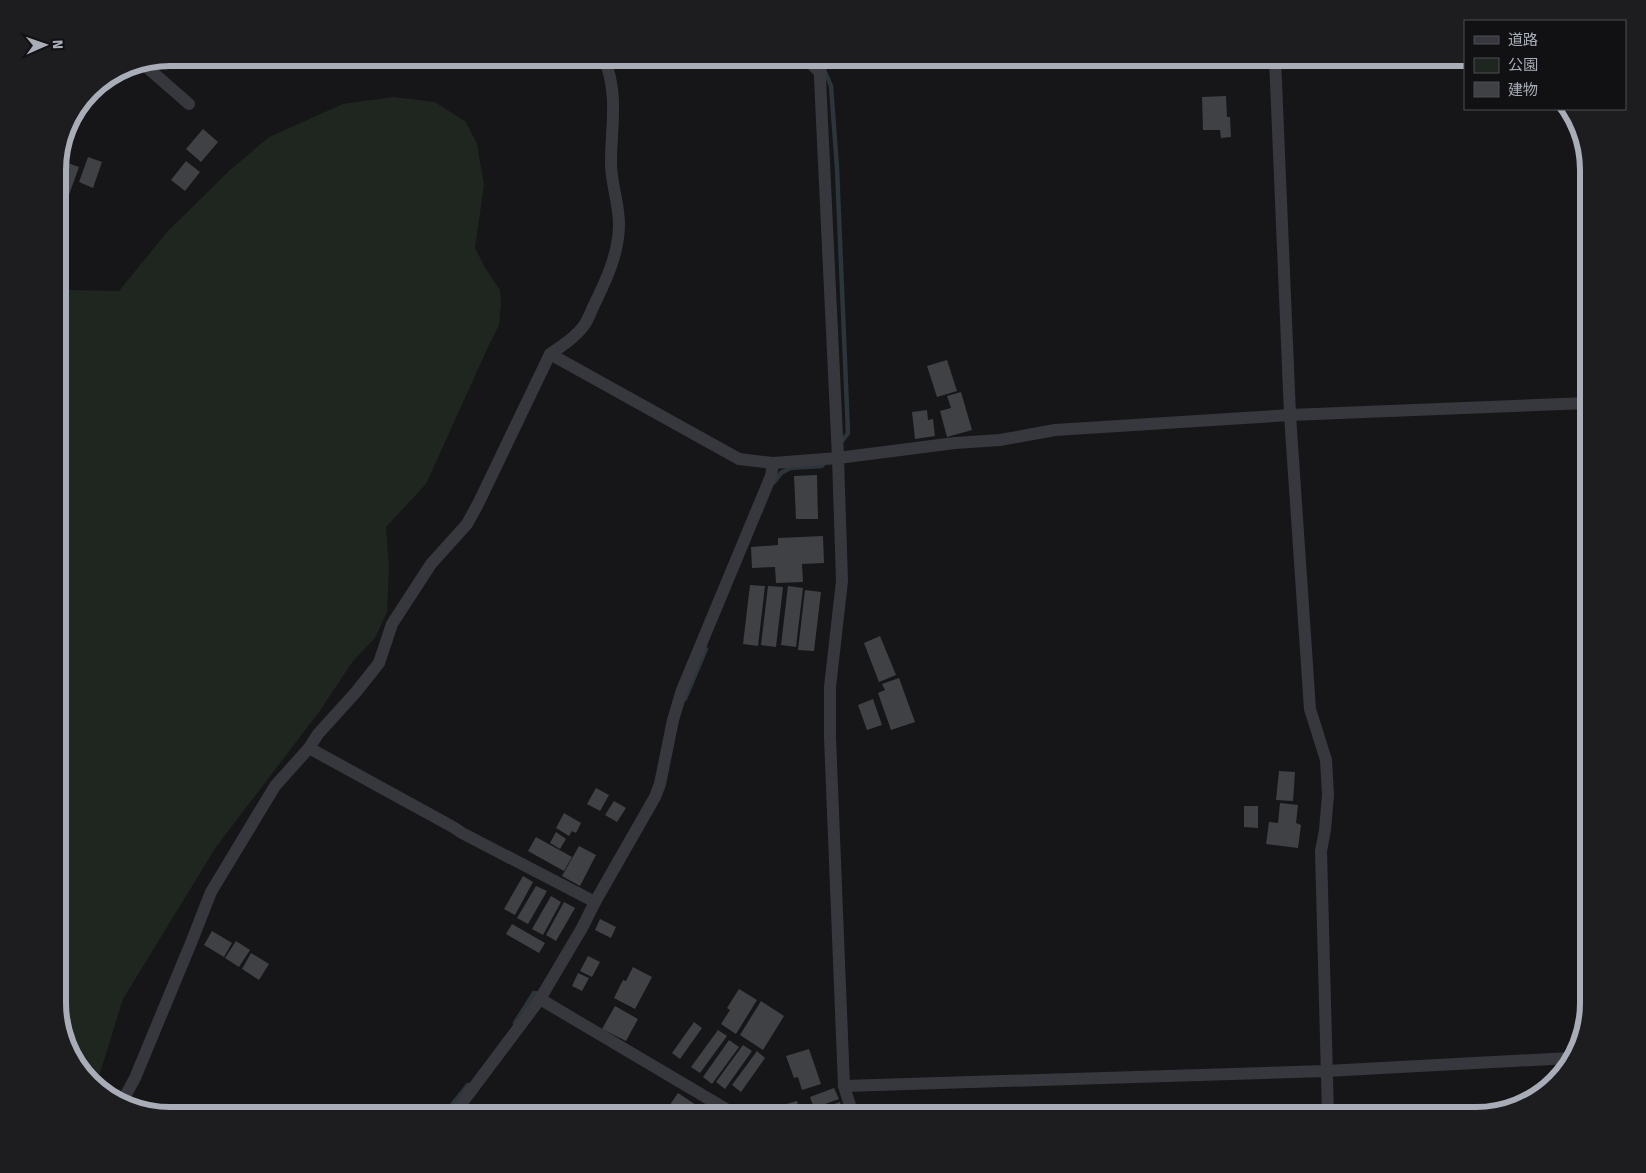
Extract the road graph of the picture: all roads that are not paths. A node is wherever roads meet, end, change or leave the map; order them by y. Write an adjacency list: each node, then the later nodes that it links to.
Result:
1 (607, 66): 8 (street)
2 (812, 66): 6 (street)
3 (820, 66): 6 (street)
4 (1275, 66): 10 (street)
5 (148, 69): 7 (street)
6 (820, 72): 11 (street)
7 (189, 104)
8 (550, 354): 12 (street); 13 (street)
9 (1580, 403): 10 (street)
10 (1290, 415): 11 (street); 17 (street)
11 (838, 458): 12 (street); 18 (street)
12 (773, 463): 14 (street)
13 (309, 748): 14 (street); 19 (street)
14 (595, 902): 15 (street)
15 (540, 998): 20 (street); 21 (street)
16 (1564, 1058): 17 (street)
17 (1326, 1071): 18 (street); 23 (street)
18 (844, 1086): 22 (street)
19 (125, 1096)
20 (460, 1107)
21 (721, 1107)
22 (850, 1107)
23 (1328, 1107)

